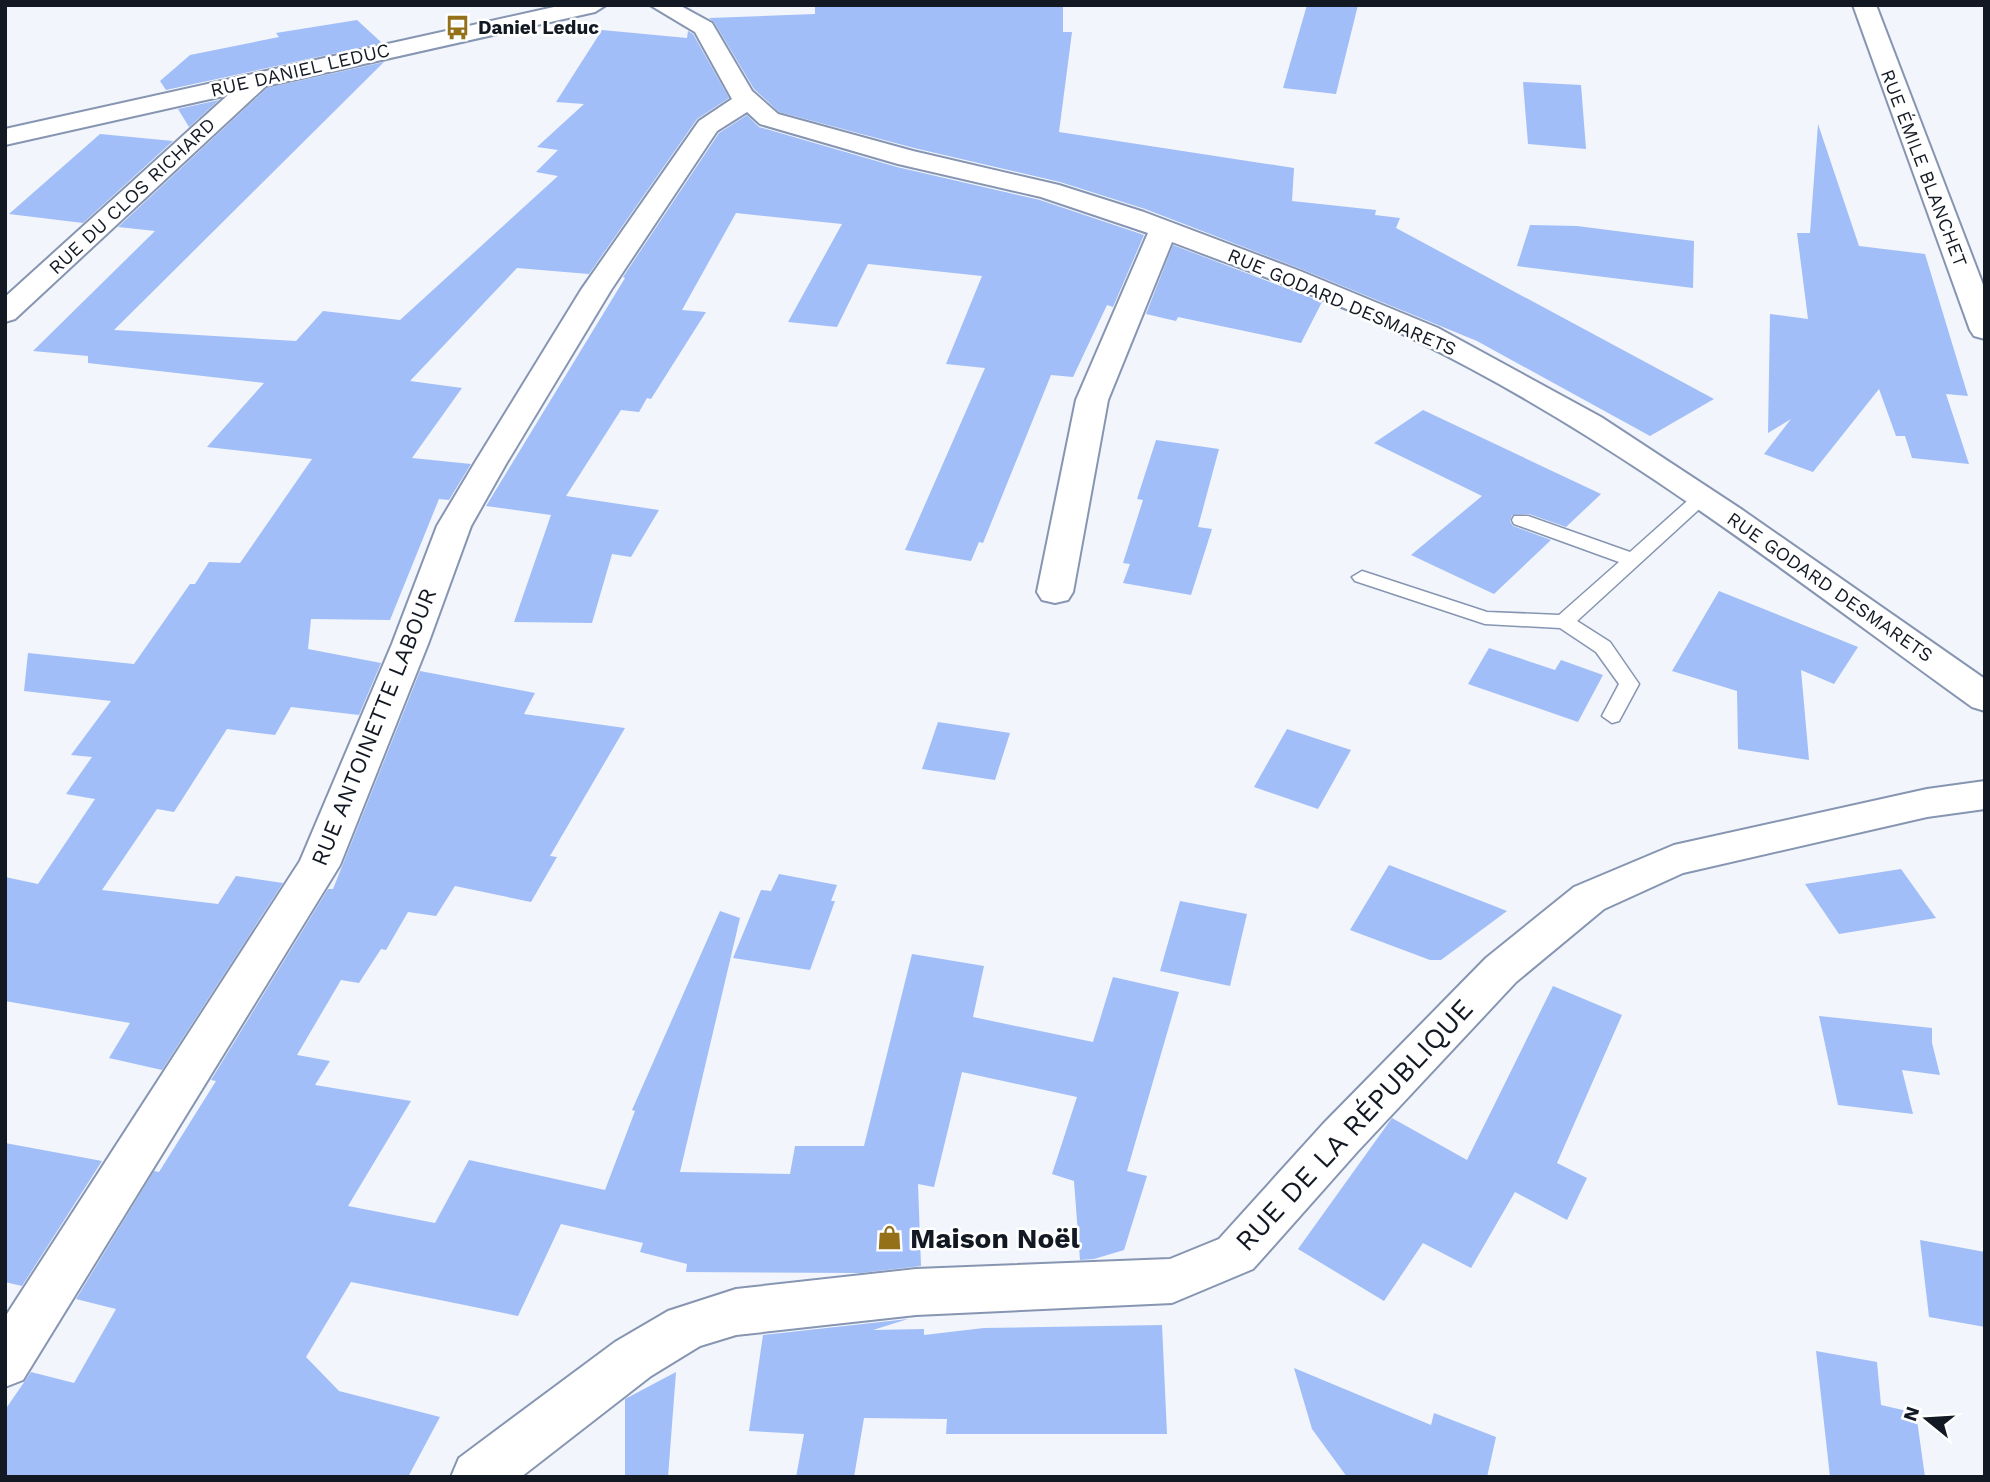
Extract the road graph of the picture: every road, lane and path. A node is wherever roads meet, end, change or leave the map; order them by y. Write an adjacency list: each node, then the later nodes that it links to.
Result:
1 (595, 5): 4 (street, RUE DANIEL LEDUC)
2 (661, 5): 5 (street)
3 (1864, 5): 9 (street, RUE ÉMILE BLANCHET)
4 (258, 79): 6 (street, RUE DANIEL LEDUC); 8 (street, RUE DU CLOS RICHARD)
5 (747, 101): 7 (street, RUE GODARD DESMARETS); 19 (street, RUE ANTOINETTE LABOUR)
6 (5, 137)
7 (1163, 229): 10 (street, RUE GODARD DESMARETS); 14 (street)
8 (5, 313)
9 (1985, 330)
10 (1701, 498): 12 (lane); 16 (street, RUE GODARD DESMARETS)
11 (1521, 520): 12 (lane)
12 (1633, 560): 15 (lane)
13 (1362, 577): 15 (lane)
14 (1055, 592)
15 (1564, 622): 17 (lane)
16 (1985, 698)
17 (1612, 716)
18 (1985, 794): 20 (street, RUE DE LA RÉPUBLIQUE)
19 (5, 1363)
20 (478, 1477)

